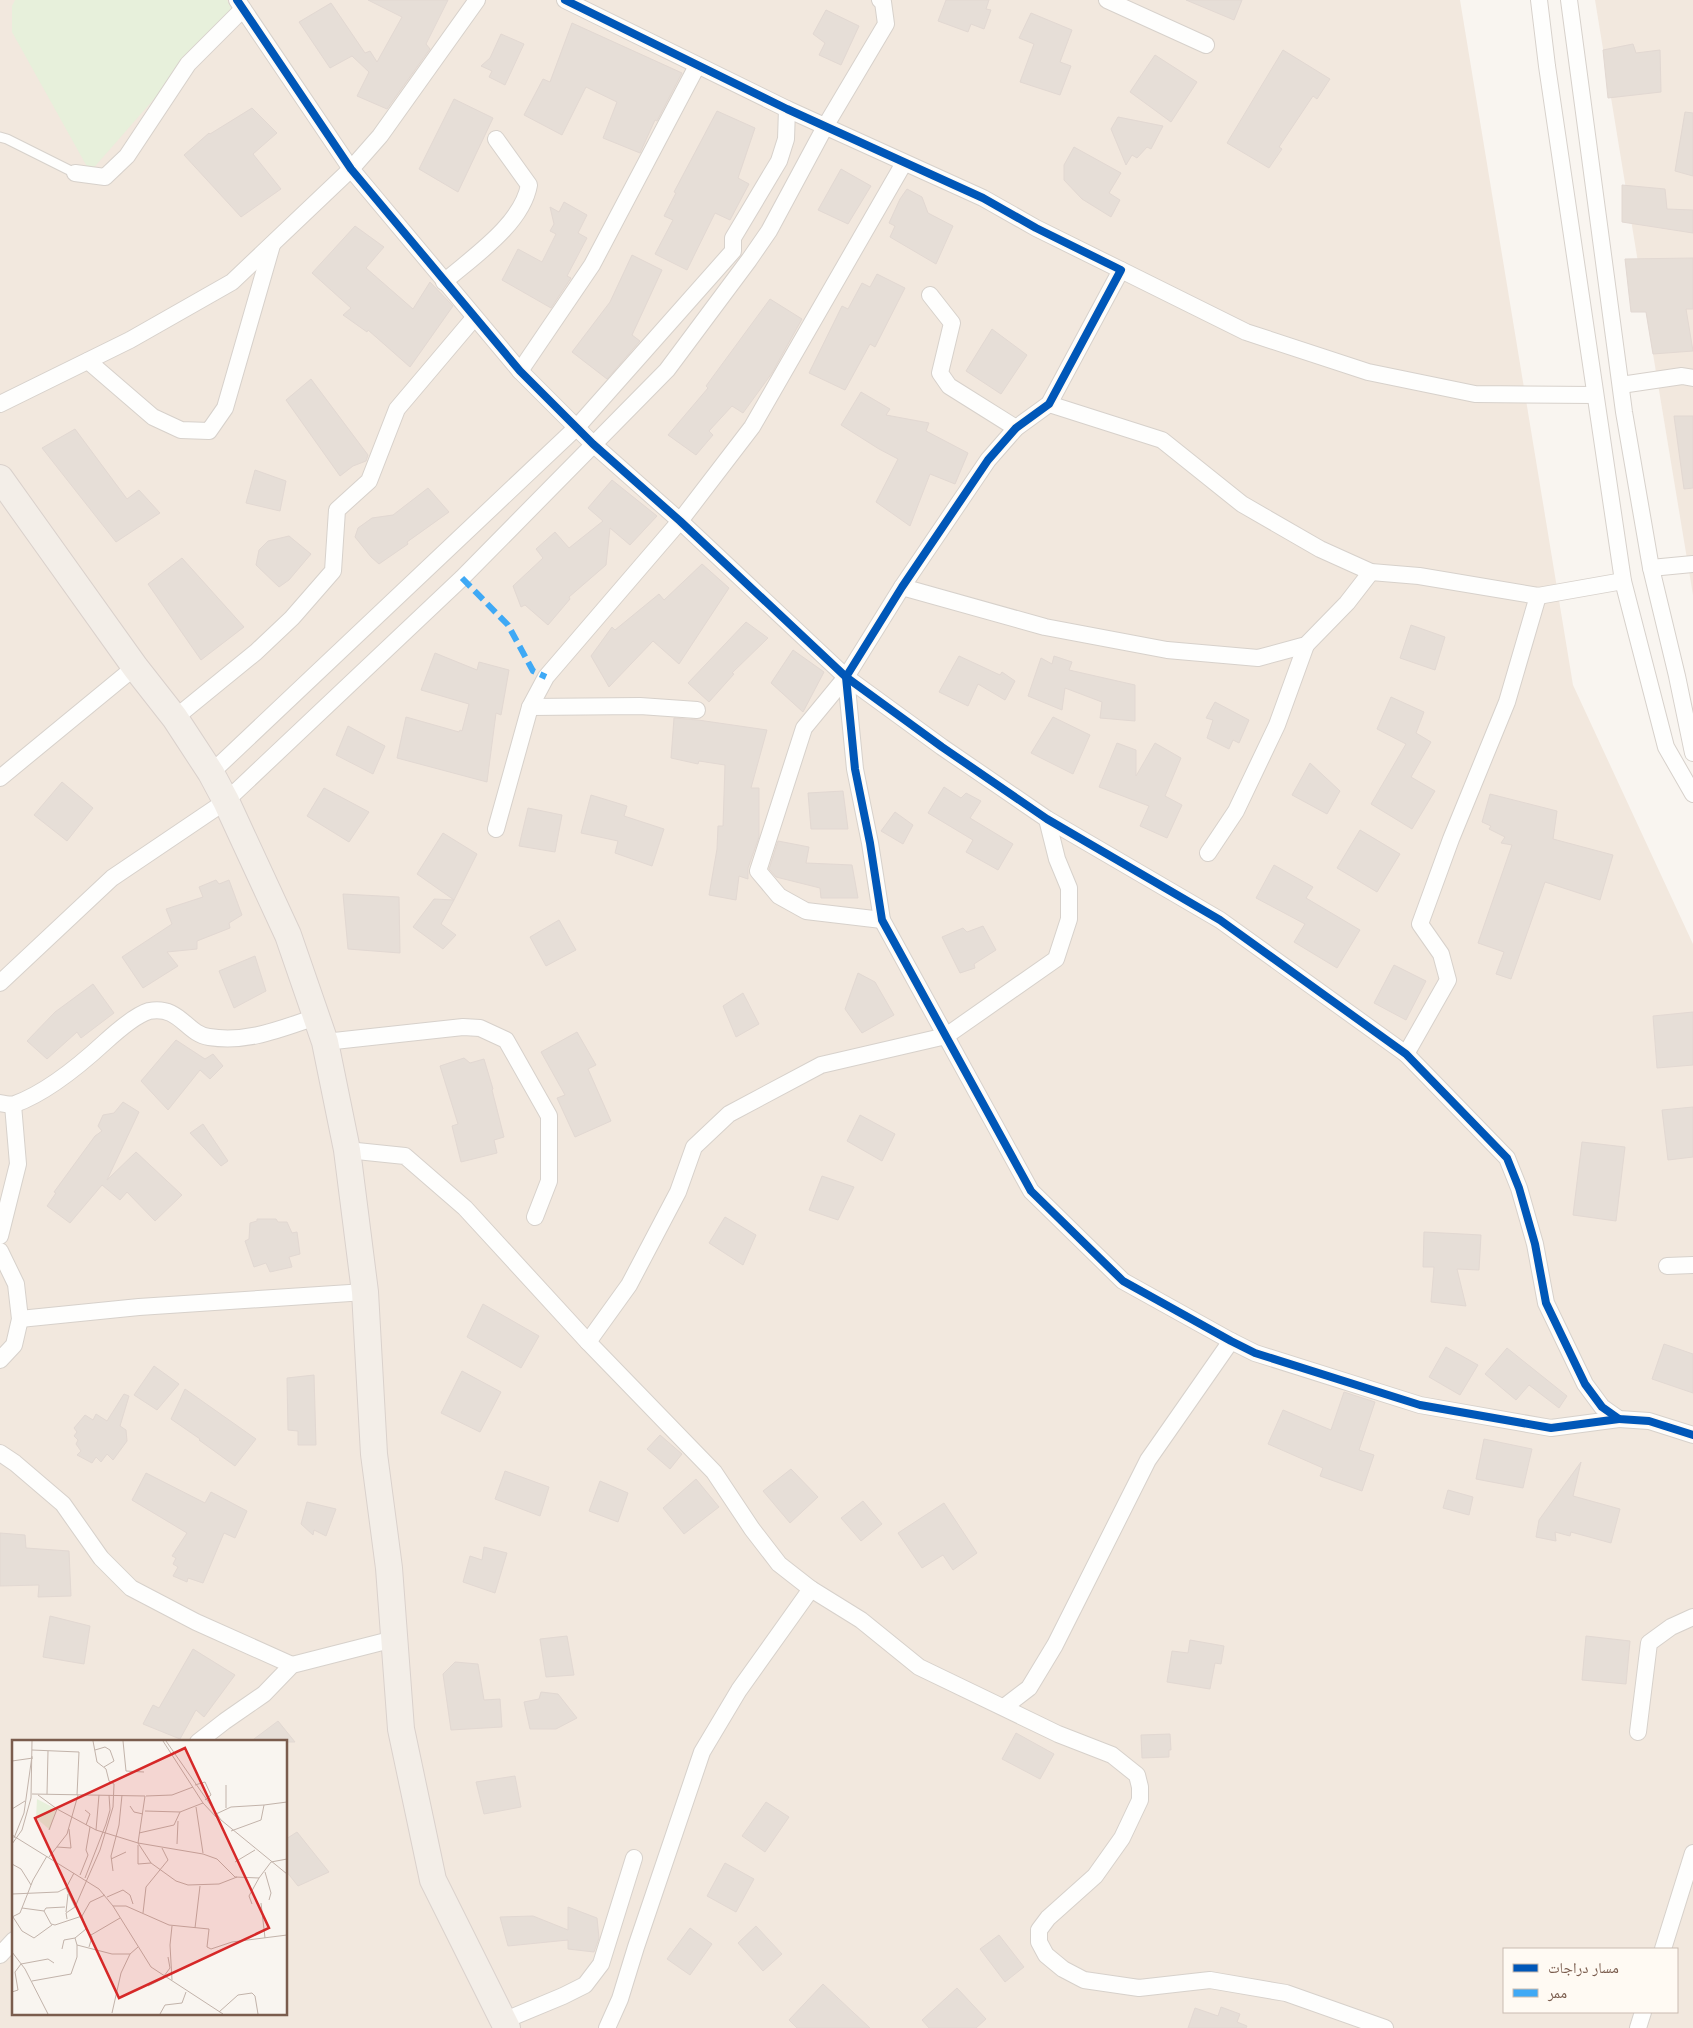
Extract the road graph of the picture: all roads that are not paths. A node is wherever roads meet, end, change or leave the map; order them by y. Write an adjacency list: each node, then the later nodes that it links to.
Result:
1 (477, 0): 15 (street)
2 (565, 0): 9 (street)
3 (880, 0): 11 (street)
4 (1107, 0): 8 (street)
5 (1539, 0): 18 (street)
6 (1568, 0): 17 (street)
7 (240, 5): 15 (street); 16 (street)
8 (1206, 45)
9 (698, 66): 10 (street); 25 (street)
10 (788, 109): 11 (street); 31 (street)
11 (826, 125): 14 (street); 33 (street)
12 (0, 137): 16 (lane)
13 (496, 138): 21 (street)
14 (904, 163): 20 (street); 35 (street)
15 (351, 169): 19 (street); 21 (street)
16 (75, 173)
17 (1596, 202): 18 (street); 27 (street)
18 (1567, 204): 28 (street)
19 (272, 244): 24 (street); 24 (street)
20 (1121, 270): 28 (street); 30 (street)
21 (444, 282): 23 (street)
22 (930, 295): 32 (street)
23 (474, 318): 25 (street); 49 (street)
24 (88, 361): 29 (street)
25 (520, 370): 31 (street)
26 (1693, 378): 27 (street)
27 (1620, 385): 37 (street)
28 (1595, 395): 39 (street)
29 (0, 404)
30 (1049, 404): 32 (street); 38 (street)
31 (577, 427): 33 (street); 51 (street)
32 (1016, 428): 40 (street)
33 (593, 444): 35 (street); 54 (street)
34 (0, 478): 43 (main road)
35 (680, 521): 45 (street); 47 (street)
36 (1693, 564): 37 (street)
37 (1651, 568): 44 (street)
38 (1371, 572): 41 (street); 42 (street)
39 (1623, 581): 41 (street); 53 (street)
40 (902, 587): 42 (street); 45 (street)
41 (1538, 596): 63 (street)
42 (1306, 645): 57 (street)
43 (136, 667): 49 (main road); 52 (street)
44 (1677, 676): 46 (street); 50 (street)
45 (846, 677): 55 (street); 58 (street); 58 (street)
46 (1693, 685)
47 (530, 707): 48 (street); 56 (street)
48 (697, 710)
49 (176, 718): 51 (main road)
50 (1692, 746)
51 (211, 773): 54 (main road)
52 (0, 778)
53 (1693, 794)
54 (226, 801): 59 (street); 60 (main road)
55 (1047, 819): 61 (street); 63 (street)
56 (496, 829)
57 (1208, 853)
58 (882, 920): 61 (street)
59 (0, 983)
60 (316, 1017): 62 (main road); 64 (street)
61 (946, 1036): 73 (street); 74 (street)
62 (325, 1042): 65 (main road); 66 (street)
63 (1406, 1054): 76 (street)
64 (7, 1104): 67 (street)
65 (348, 1150): 71 (main road); 74 (street)
66 (535, 1218)
67 (0, 1236)
68 (0, 1251): 72 (street)
69 (1693, 1265): 70 (street)
70 (1667, 1266)
71 (366, 1292): 72 (street); 81 (main road)
72 (20, 1319): 75 (street)
73 (1231, 1341): 76 (street); 83 (street)
74 (588, 1342): 79 (street)
75 (0, 1360)
76 (1619, 1419): 77 (street)
77 (1693, 1436)
78 (0, 1453): 82 (street)
79 (811, 1589): 83 (street); 93 (street)
80 (1693, 1617): 84 (street)
81 (394, 1639): 82 (street); 92 (main road)
82 (292, 1665): 85 (street)
83 (1004, 1707): 94 (street)
84 (1638, 1732)
85 (201, 1740)
86 (1693, 1853): 89 (street)
87 (634, 1858): 92 (street)
88 (12, 1942): 90 (street)
89 (1663, 1948)
90 (0, 1955)
91 (1643, 2013): 95 (street)
92 (505, 2024)
93 (607, 2028)
94 (1385, 2028)
95 (1638, 2028)

